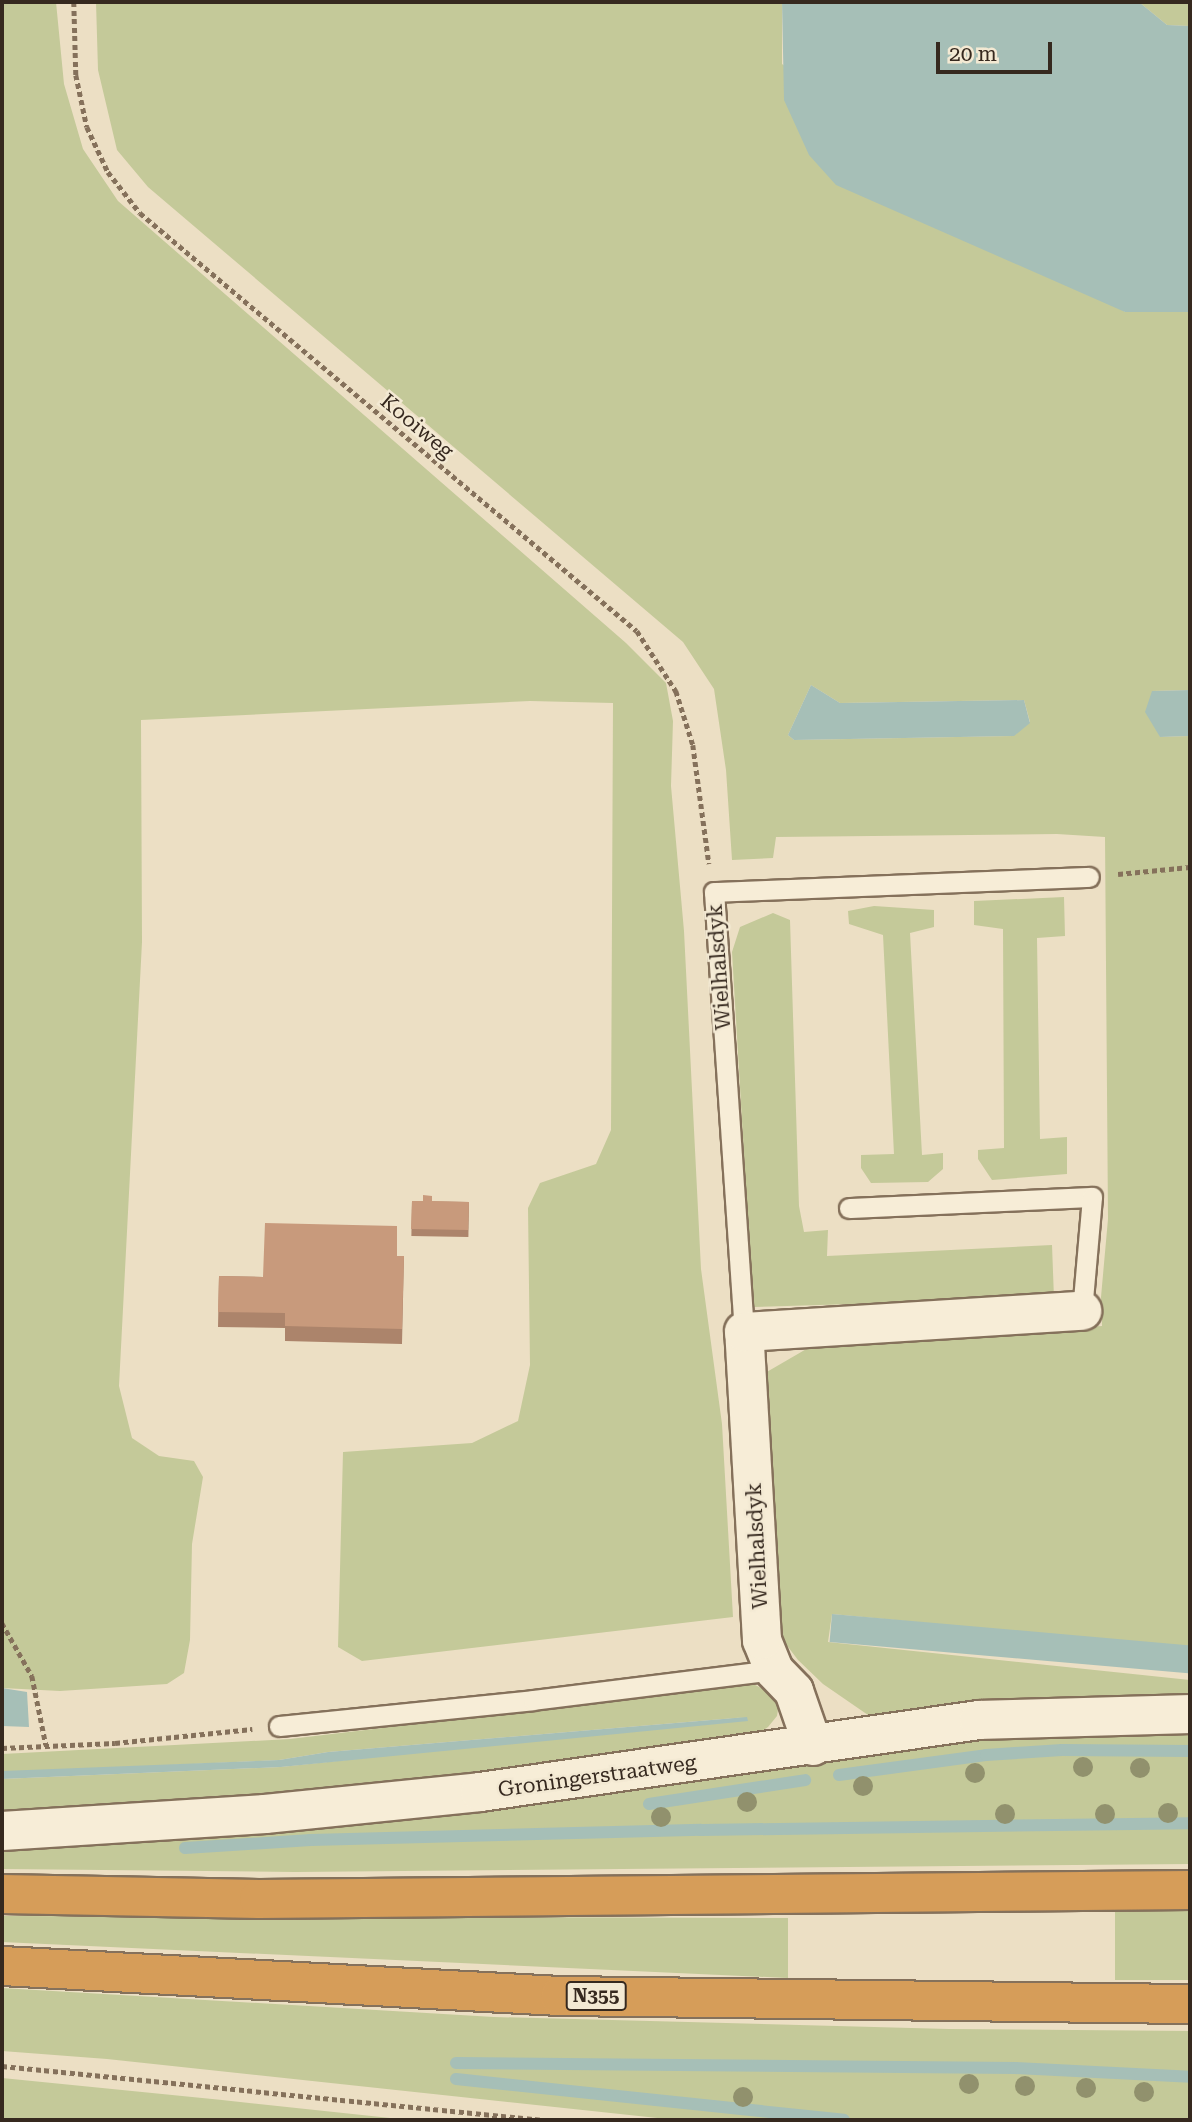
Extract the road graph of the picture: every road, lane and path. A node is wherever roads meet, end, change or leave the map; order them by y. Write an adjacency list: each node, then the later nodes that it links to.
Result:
1 (74, 2): 4 (path, Kooiweg)
2 (1190, 867): 3 (path)
3 (1089, 877): 4 (lane, Wielhalsdyk)
4 (715, 892): 7 (lane, Wielhalsdyk)
5 (849, 1208): 6 (lane)
6 (1082, 1311): 7 (street)
7 (744, 1332): 9 (street, Wielhalsdyk)
8 (2, 1623): 12 (path)
9 (774, 1670): 11 (lane); 13 (street, Wielhalsdyk)
10 (1190, 1714): 13 (street, Groningerstraatweg)
11 (279, 1726): 12 (path)
12 (46, 1745): 14 (path)
13 (813, 1746): 15 (street, Groningerstraatweg)
14 (2, 1748)
15 (2, 1831)
16 (1190, 1890): 17 (highway)
17 (2, 1894)
18 (2, 1966): 19 (highway, N355)
19 (1190, 2004)
20 (2, 2066): 21 (path)
21 (543, 2120)

